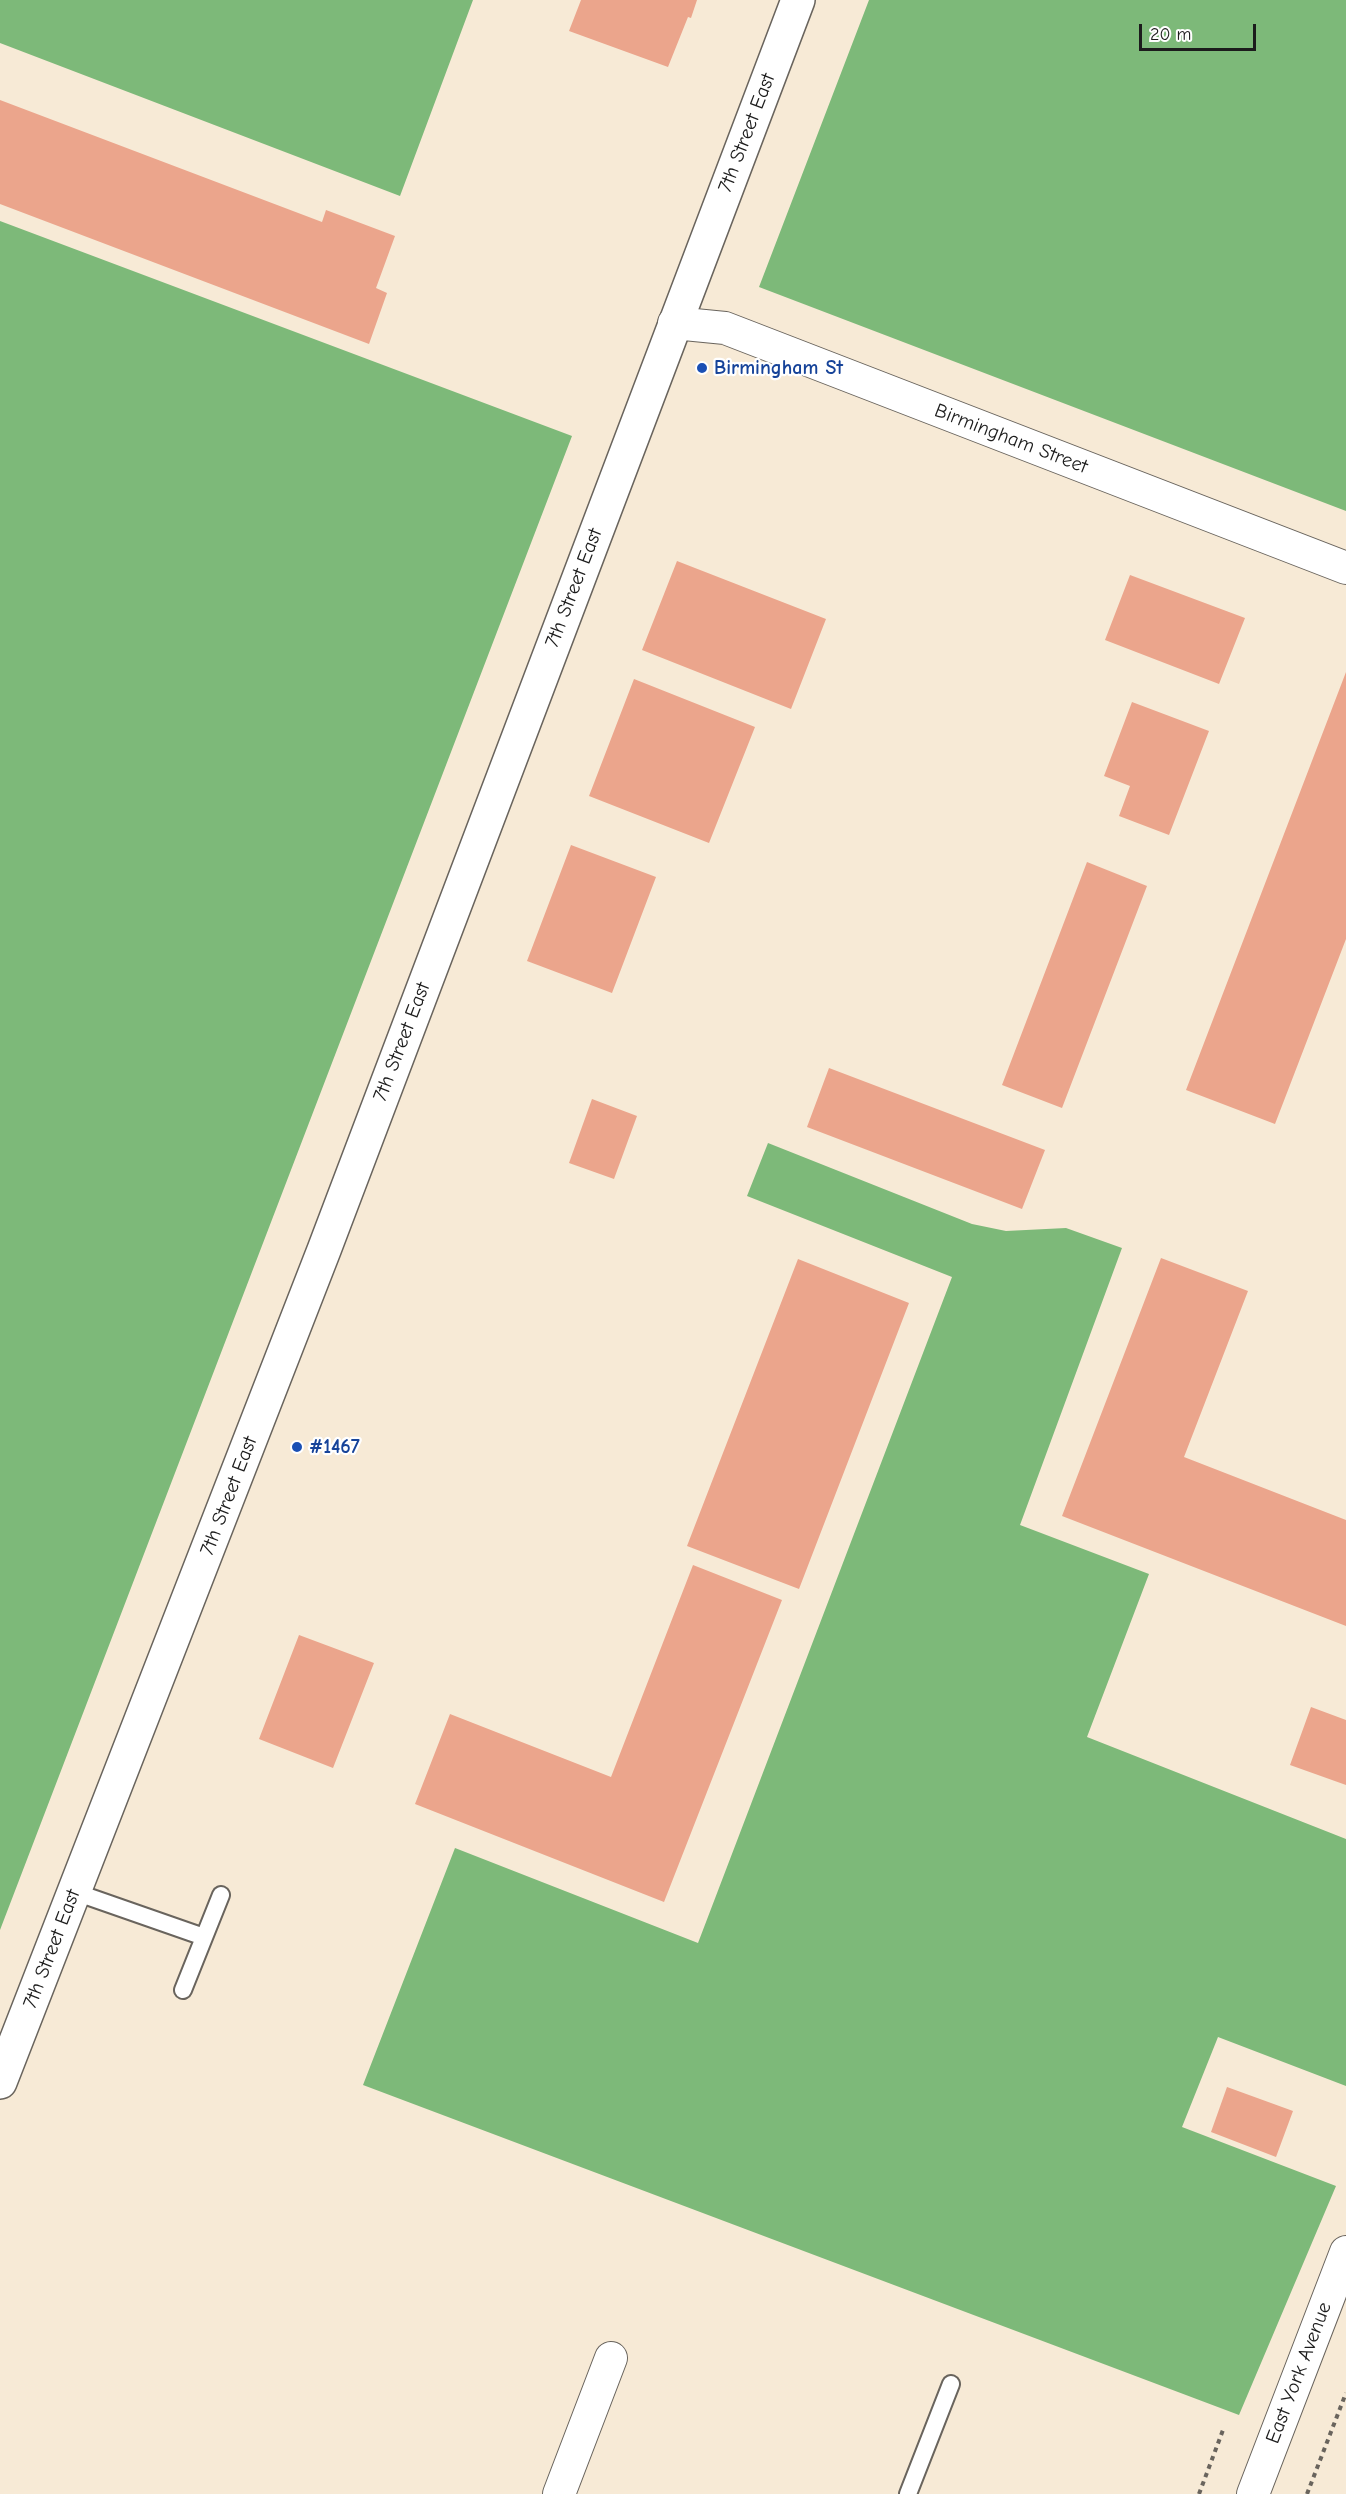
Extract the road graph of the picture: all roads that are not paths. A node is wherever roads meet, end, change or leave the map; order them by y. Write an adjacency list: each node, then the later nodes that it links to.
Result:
1 (798, 0): 2 (street, 7th Street East)
2 (674, 323): 3 (street, Birmingham Street); 4 (street, 7th Street East)
3 (1346, 568)
4 (75, 1892): 6 (lane); 8 (street, 7th Street East)
5 (221, 1895): 6 (lane)
6 (204, 1938): 7 (lane)
7 (183, 1990)
8 (0, 2082)
9 (1346, 2252): 14 (street, East York Avenue)
10 (611, 2358): 12 (street)
11 (951, 2384): 13 (lane)
12 (559, 2494)
13 (908, 2494)
14 (1253, 2494)

